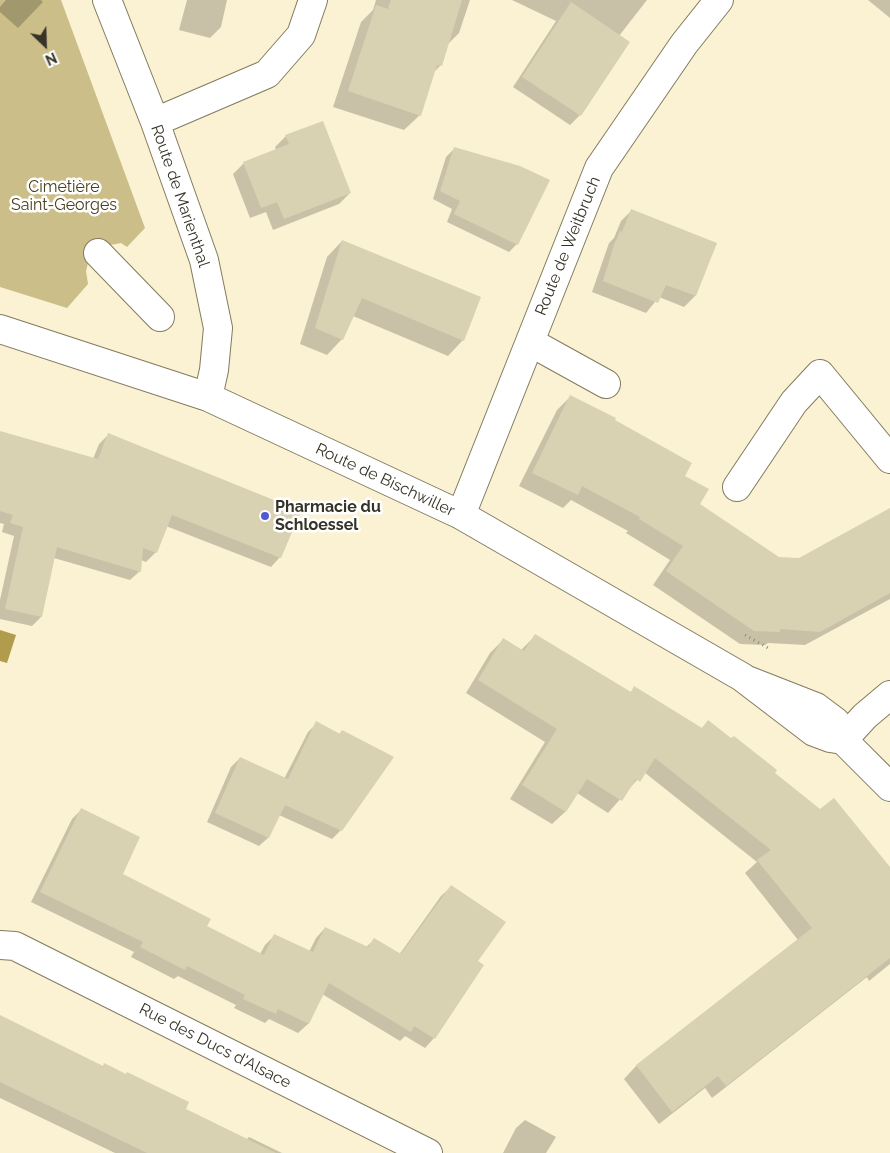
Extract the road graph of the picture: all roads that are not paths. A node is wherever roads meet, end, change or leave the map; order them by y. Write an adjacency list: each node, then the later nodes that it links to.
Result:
1 (107, 0): 4 (street, Route de Marienthal)
2 (313, 0): 4 (street)
3 (719, 0): 8 (street, Route de Weitbruch)
4 (155, 122): 10 (street, Route de Marienthal)
5 (98, 253): 6 (street)
6 (160, 317)
7 (0, 329): 10 (street, Route de Bischwiller)
8 (530, 342): 9 (street); 13 (street, Route de Weitbruch)
9 (606, 384)
10 (208, 398): 13 (street, Route de Bischwiller)
11 (890, 459): 12 (street)
12 (737, 487)
13 (461, 515): 15 (street, Route de Bischwiller)
14 (890, 695): 15 (street)
15 (843, 740): 16 (street)
16 (890, 787)
17 (0, 945): 18 (street, Rue des Ducs d'Alsace)
18 (428, 1153)

